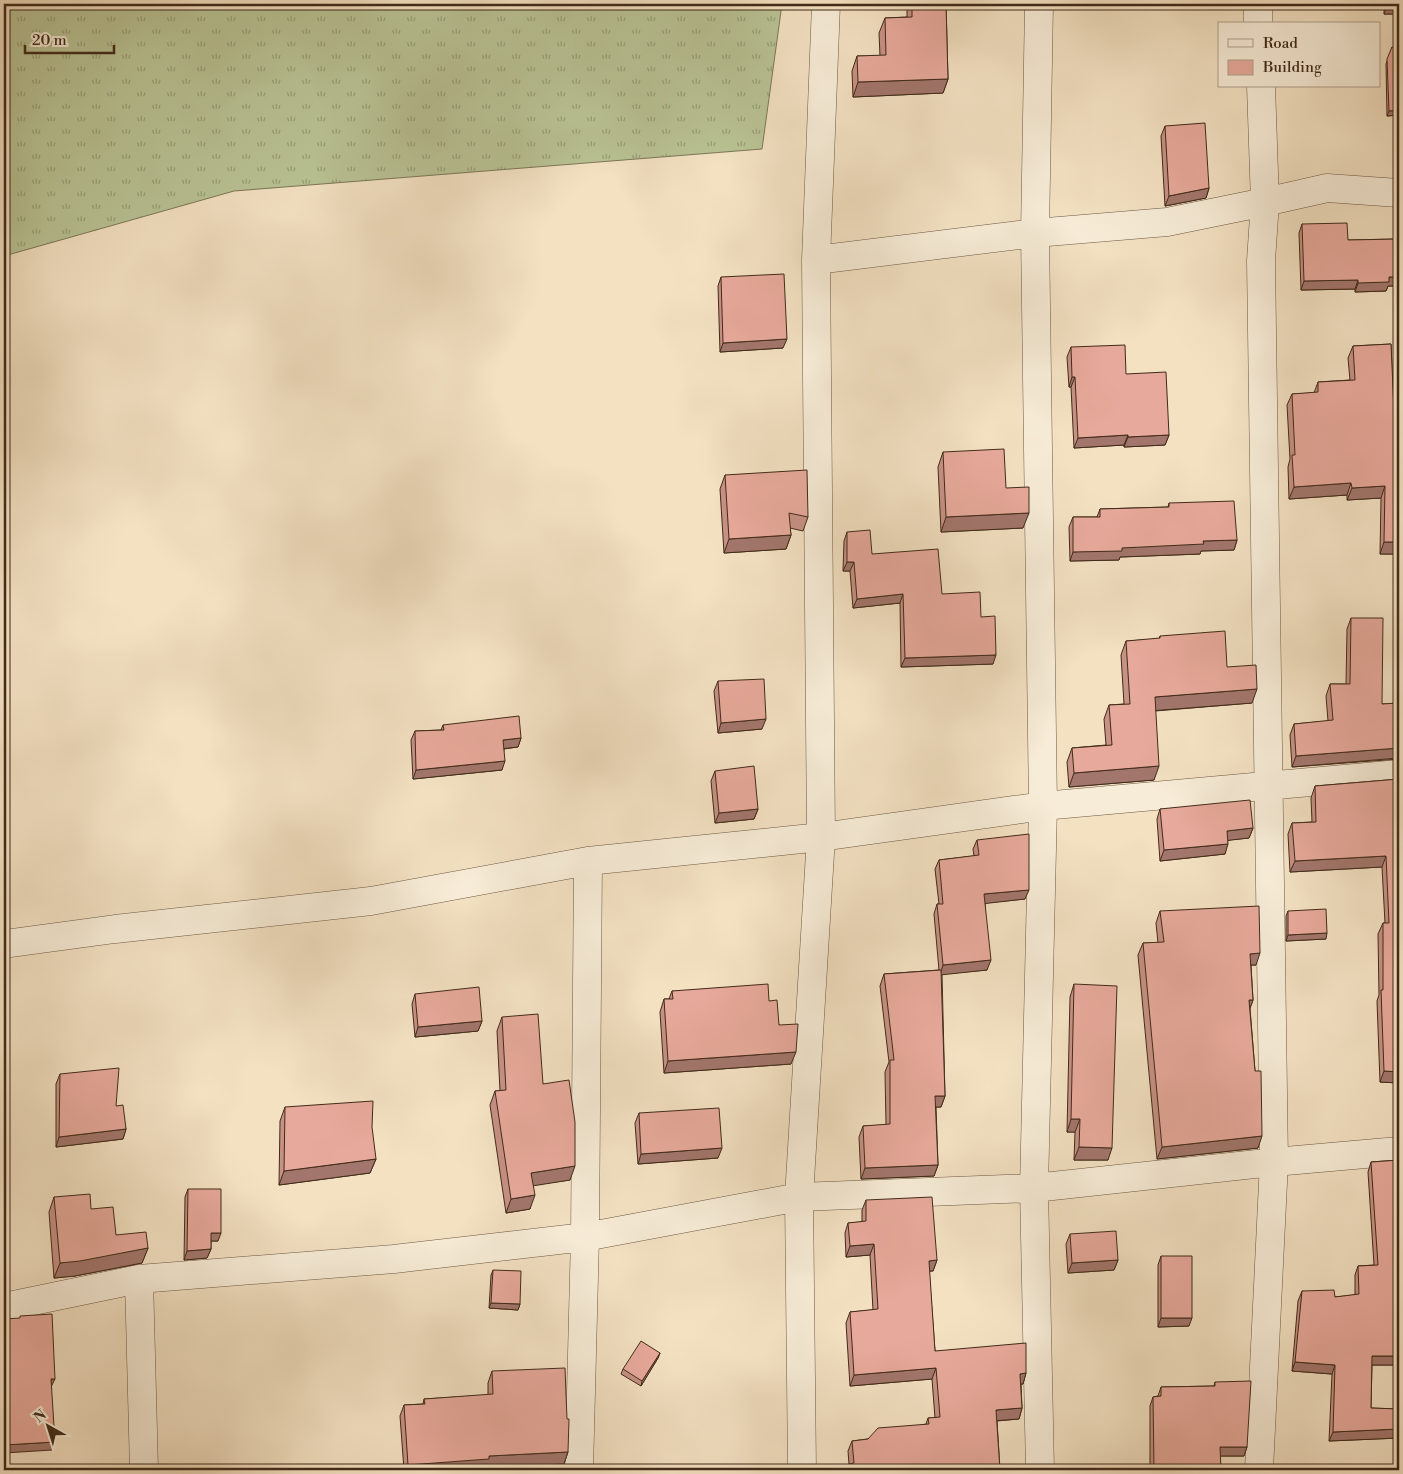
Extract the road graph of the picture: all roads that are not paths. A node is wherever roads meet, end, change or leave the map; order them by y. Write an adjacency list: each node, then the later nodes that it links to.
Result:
1 (826, 4): 9 (street)
2 (1039, 4): 8 (street)
3 (1258, 4): 4 (street)
4 (1258, 22)
5 (1261, 88): 7 (street)
6 (1399, 193): 7 (street)
7 (1265, 202): 8 (street); 11 (street)
8 (1035, 233): 9 (street); 12 (street)
9 (816, 260): 13 (street)
10 (1399, 774): 11 (street)
11 (1270, 786): 12 (street); 17 (street)
12 (1043, 806): 13 (street); 18 (street)
13 (821, 837): 14 (street); 19 (street)
14 (588, 861): 15 (street); 20 (street)
15 (4, 944)
16 (1399, 1151): 17 (street)
17 (1274, 1162): 18 (street); 27 (street)
18 (1034, 1188): 19 (street); 26 (street)
19 (799, 1197): 20 (street); 25 (street)
20 (585, 1237): 21 (street); 24 (street)
21 (139, 1279): 22 (street); 23 (street)
22 (4, 1307)
23 (144, 1470)
24 (579, 1470)
25 (802, 1470)
26 (1040, 1470)
27 (1259, 1470)

